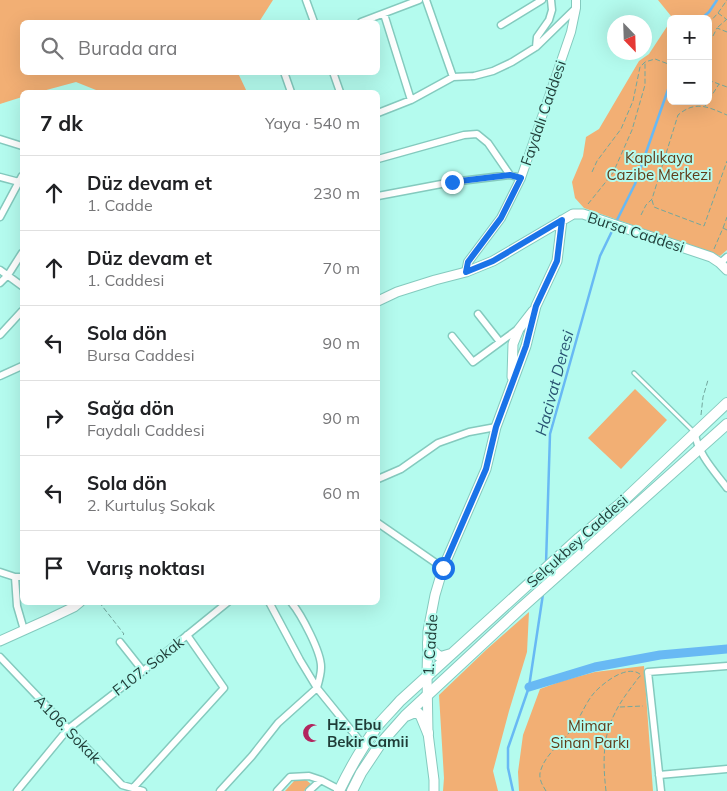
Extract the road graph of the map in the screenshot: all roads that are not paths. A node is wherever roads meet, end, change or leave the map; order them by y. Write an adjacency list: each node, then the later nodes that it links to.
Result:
1 (306, 0): 8 (street)
2 (419, 0): 7 (street)
3 (426, 0): 14 (street)
4 (542, 0): 10 (street)
5 (551, 0): 11 (street)
6 (576, 4): 11 (street); 24 (street, Faydalı Caddesi)
7 (384, 14): 9 (street); 17 (street)
8 (313, 20)
9 (367, 20)
10 (501, 25)
11 (536, 47): 14 (street)
12 (285, 75): 15 (street)
13 (334, 75): 16 (street)
14 (453, 78): 17 (street)
15 (291, 90)
16 (339, 90)
17 (411, 100): 18 (street)
18 (380, 111)
19 (0, 139): 20 (street)
20 (20, 145)
21 (380, 158): 22 (street)
22 (510, 175): 24 (street); 27 (street)
23 (0, 176): 25 (street)
24 (521, 178): 34 (street, Faydalı Caddesi)
25 (20, 179)
26 (20, 181): 28 (street)
27 (380, 196)
28 (0, 217)
29 (562, 220): 31 (main road, Bursa Caddesi); 34 (main road, Bursa Caddesi); 39 (main road)
30 (20, 256): 35 (street)
31 (723, 260): 33 (main road, Bursa Caddesi)
32 (0, 270): 35 (street)
33 (727, 270)
34 (466, 272): 38 (main road, Bursa Caddesi)
35 (8, 275): 36 (street); 37 (street)
36 (0, 283)
37 (20, 284)
38 (380, 300)
39 (536, 306): 42 (main road); 49 (main road, 1. Cadde)
40 (20, 313): 43 (street)
41 (478, 314): 45 (street)
42 (519, 329): 45 (street); 49 (main road)
43 (0, 335)
44 (452, 336): 45 (street)
45 (500, 342)
46 (20, 367): 48 (street)
47 (634, 373): 53 (lane)
48 (0, 376)
49 (512, 384): 52 (main road, 1. Cadde)
50 (727, 403): 53 (main road, Selçukbey Caddesi)
51 (727, 424): 54 (main road, Selçukbey Caddesi)
52 (496, 427): 55 (street); 60 (main road, 1. Cadde)
53 (697, 431): 54 (street); 57 (main road, Selçukbey Caddesi)
54 (699, 449): 56 (street); 58 (main road, Selçukbey Caddesi)
55 (380, 478)
56 (727, 488)
57 (620, 503): 58 (main road); 73 (main road, Selçukbey Caddesi)
58 (626, 515): 79 (main road, Selçukbey Caddesi)
59 (380, 524): 60 (street)
60 (443, 568): 72 (main road, 1. Cadde)
61 (0, 572): 62 (street)
62 (15, 577): 63 (street); 68 (street)
63 (20, 577)
64 (76, 605): 68 (main road)
65 (224, 605): 69 (street, F107. Sokak)
66 (271, 605): 78 (street)
67 (293, 605): 78 (street)
68 (24, 630): 70 (main road)
69 (188, 635): 76 (street, F107. Sokak); 88 (street)
70 (0, 641)
71 (120, 642): 76 (street)
72 (428, 644): 73 (main road); 77 (main road, 1. Cadde)
73 (458, 649): 77 (main road, Selçukbey Caddesi)
74 (0, 657): 81 (street, A106. Sokak)
75 (727, 666): 85 (street)
76 (143, 671): 81 (street, F107. Sokak)
77 (427, 677): 79 (main road, 1. Cadde); 83 (main road, Selçukbey Caddesi)
78 (317, 688): 83 (street); 92 (street)
79 (427, 695): 80 (main road, Selçukbey Caddesi); 82 (main road, 1. Cadde)
80 (405, 716): 82 (main road); 95 (main road, Selçukbey Caddesi)
81 (68, 729): 87 (street, A106. Sokak); 90 (street, F107. Sokak)
82 (428, 734): 96 (main road, 1. Cadde)
83 (364, 746): 89 (main road, Selçukbey Caddesi)
84 (727, 769): 85 (street)
85 (659, 775): 97 (street)
86 (321, 780): 89 (street); 93 (street); 94 (street)
87 (121, 788): 88 (street, A106. Sokak)
88 (133, 788): 91 (street, A106. Sokak)
89 (340, 790)
90 (17, 791)
91 (143, 791)
92 (220, 791)
93 (277, 791)
94 (309, 791)
95 (352, 791)
96 (434, 791)
97 (661, 791)

